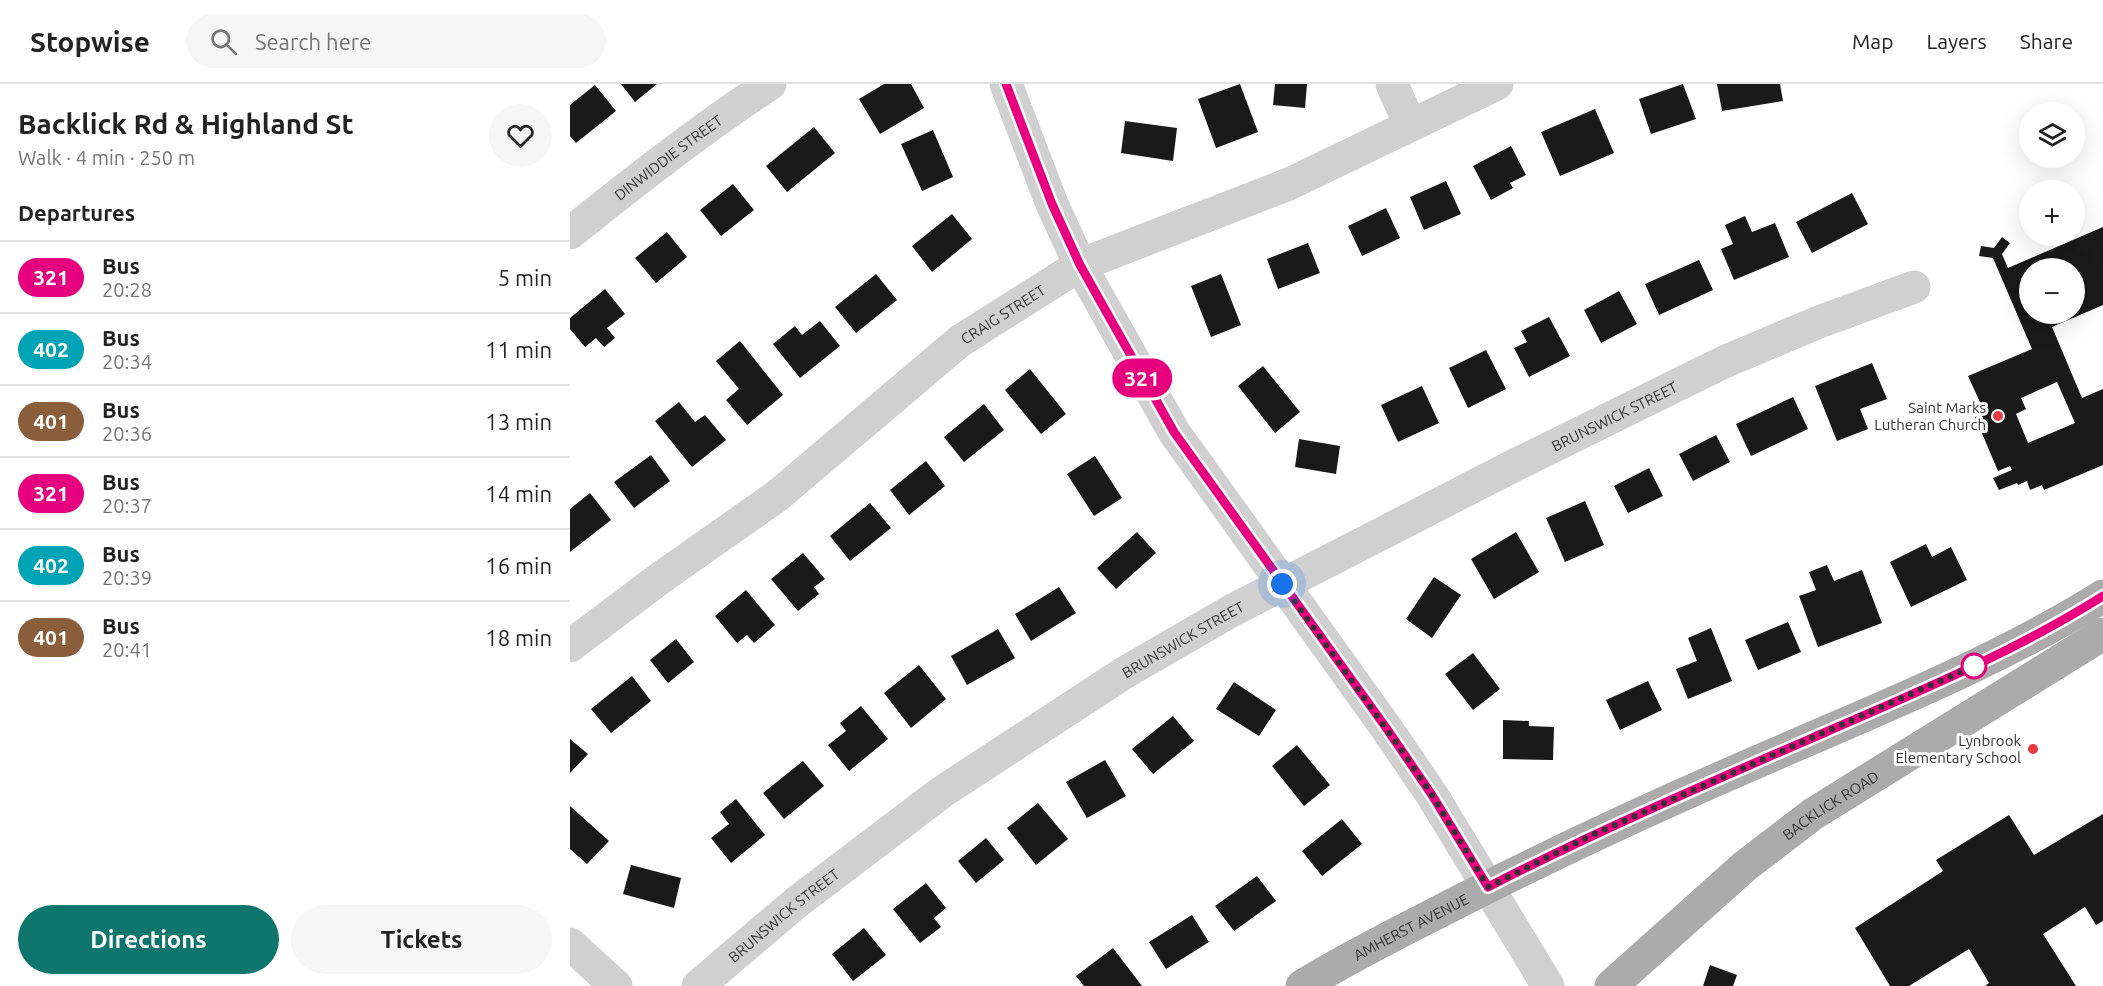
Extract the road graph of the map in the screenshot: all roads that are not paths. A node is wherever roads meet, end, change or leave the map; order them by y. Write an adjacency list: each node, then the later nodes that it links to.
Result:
1 (770, 84): 6 (street, DINWIDDIE STREET)
2 (1006, 84): 7 (street)
3 (1392, 84): 5 (street)
4 (1497, 84): 5 (street, CRAIG STREET)
5 (1410, 125): 7 (street, CRAIG STREET)
6 (570, 233)
7 (1080, 265): 9 (street); 12 (street, CRAIG STREET)
8 (1914, 287): 9 (street, BRUNSWICK STREET)
9 (1282, 584): 13 (street); 16 (street, BRUNSWICK STREET)
10 (2103, 596): 13 (main road, AMHERST AVENUE)
11 (2103, 634): 19 (main road, BACKLICK ROAD)
12 (570, 646)
13 (1488, 887): 17 (main road, AMHERST AVENUE); 18 (street)
14 (570, 944): 15 (street)
15 (616, 986)
16 (698, 986)
17 (1302, 986)
18 (1548, 986)
19 (1611, 986)

